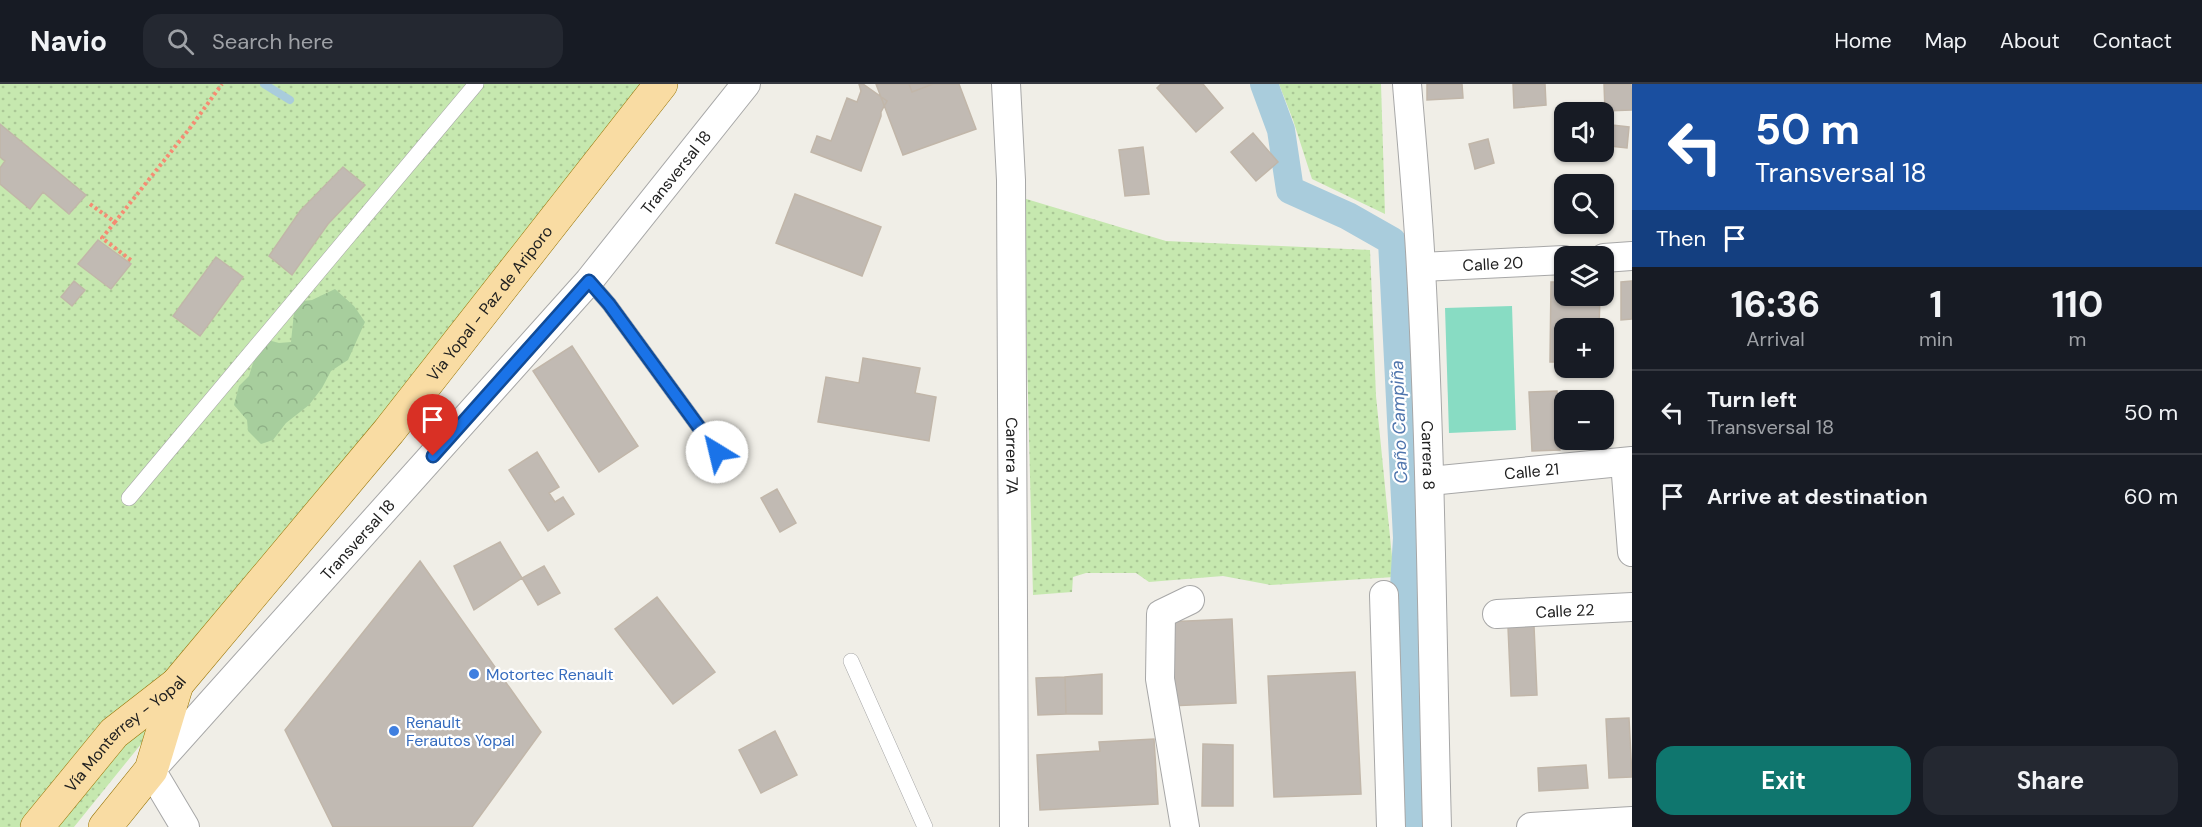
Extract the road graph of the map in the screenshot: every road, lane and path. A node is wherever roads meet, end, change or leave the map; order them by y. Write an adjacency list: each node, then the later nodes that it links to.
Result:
1 (222, 84): 8 (path)
2 (476, 84): 18 (lane)
3 (661, 84): 25 (main road, Via Yopal - Paz de Ariporo)
4 (746, 84): 14 (street, Transversal 18)
5 (1005, 84): 32 (street, Carrera 7A)
6 (1407, 84): 13 (street, Carrera 8)
7 (90, 204): 8 (path)
8 (115, 222): 12 (path)
9 (1632, 256): 10 (street)
10 (1614, 257)
11 (1554, 260): 13 (street, Calle 20)
12 (132, 261)
13 (1421, 267): 17 (street, Carrera 8)
14 (589, 281): 15 (lane); 26 (street, Transversal 18)
15 (717, 452)
16 (1628, 462): 17 (street, Calle 21); 19 (street)
17 (1430, 481): 35 (street, Carrera 8)
18 (129, 498)
19 (1632, 552)
20 (1384, 595): 34 (street)
21 (1190, 600): 33 (street)
22 (1632, 608): 23 (street, Calle 22)
23 (1497, 614)
24 (851, 661): 31 (lane)
25 (177, 684): 26 (main road, Vía Monterrey - Yopal); 28 (main road, Vía Monterrey - Yopal)
26 (151, 770): 29 (main road, Vía Monterrey - Yopal); 30 (street)
27 (1632, 821): 36 (street)
28 (37, 827)
29 (105, 827)
30 (185, 827)
31 (926, 827)
32 (1014, 827)
33 (1185, 827)
34 (1391, 827)
35 (1437, 827)
36 (1531, 827)

